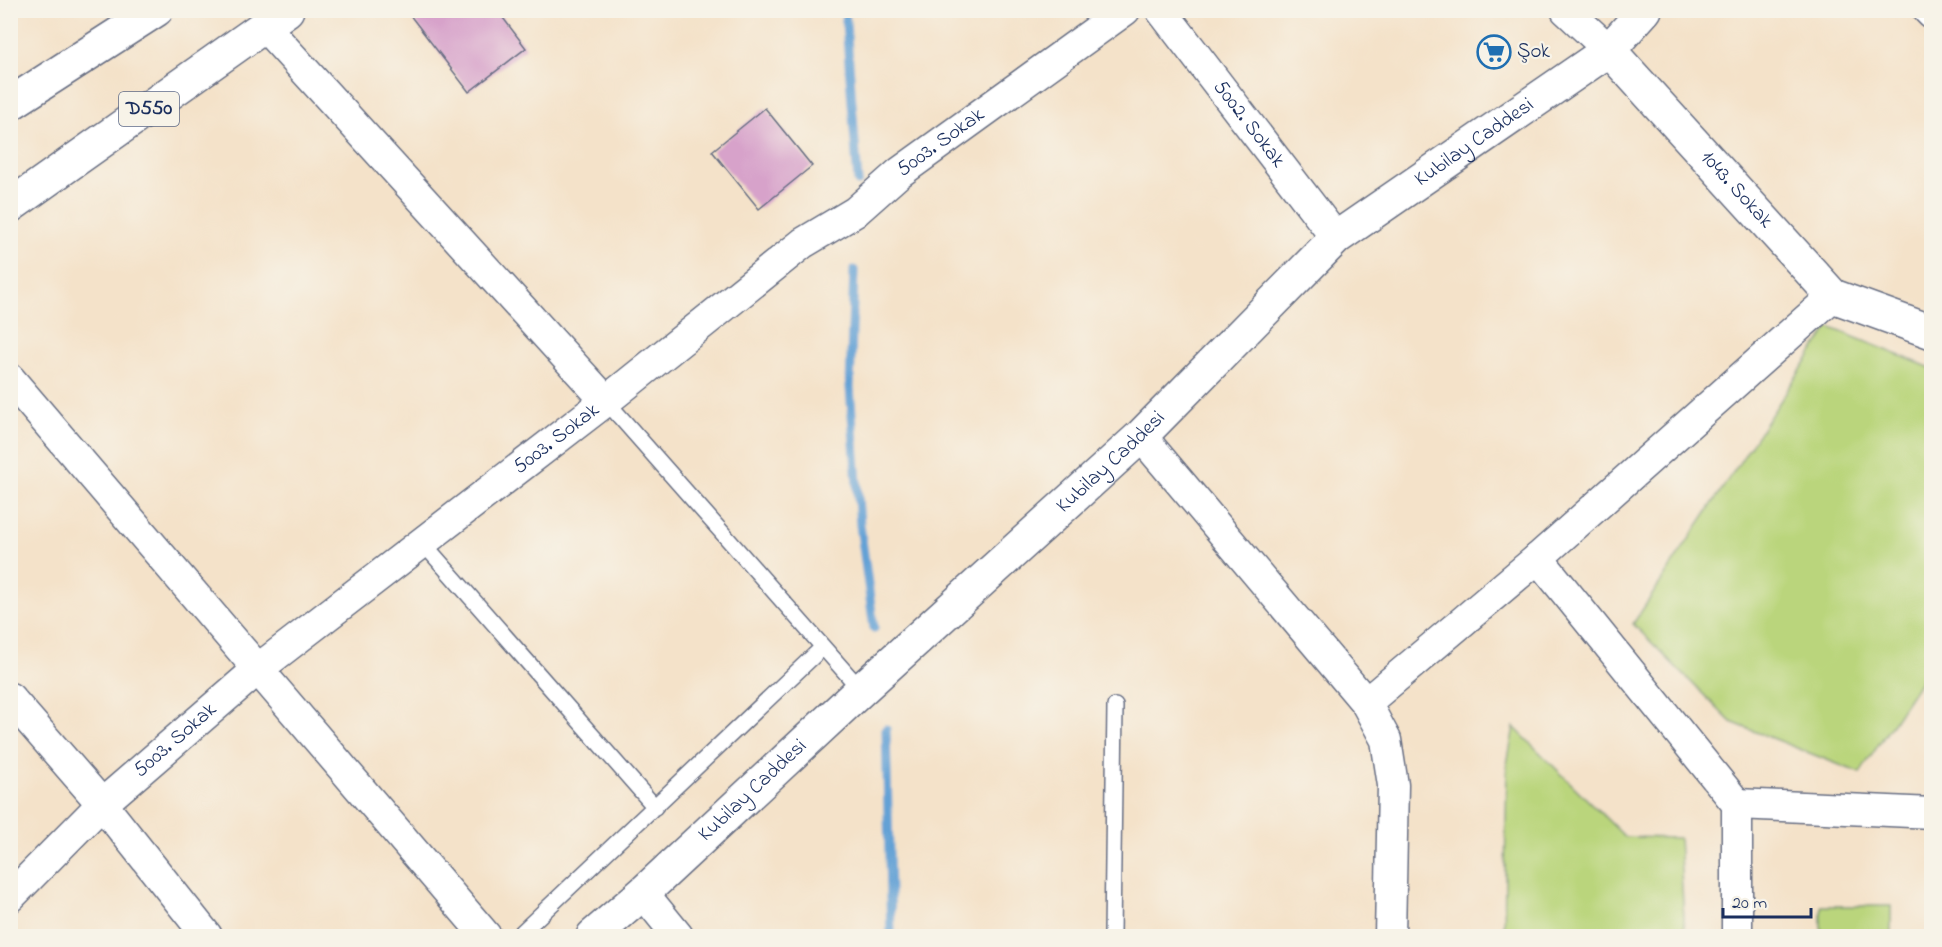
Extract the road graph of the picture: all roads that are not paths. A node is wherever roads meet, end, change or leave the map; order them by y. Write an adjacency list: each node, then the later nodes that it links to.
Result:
1 (156, 10): 10 (main road)
2 (1125, 10): 16 (street, 5003. Sokak)
3 (1161, 10): 12 (street, 5002. Sokak)
4 (1566, 10): 9 (street, 1043. Sokak)
5 (1645, 10): 9 (main road, Kubilay Caddesi)
6 (1928, 10): 7 (street)
7 (1932, 14)
8 (276, 19): 11 (main road, D550); 16 (street)
9 (1609, 50): 12 (main road, Kubilay Caddesi); 13 (main road, 1043. Sokak)
10 (10, 104)
11 (10, 206)
12 (1336, 238): 17 (main road, Kubilay Caddesi)
13 (1833, 296): 14 (main road, 1043. Sokak); 19 (street)
14 (1932, 332)
15 (10, 380): 21 (street)
16 (606, 402): 18 (street, 5003. Sokak); 20 (lane)
17 (1140, 436): 22 (main road, Kubilay Caddesi); 24 (street)
18 (423, 543): 21 (street, 5003. Sokak); 28 (lane)
19 (1538, 558): 24 (street); 27 (street)
20 (823, 647): 22 (lane); 28 (lane)
21 (258, 669): 26 (street, 5003. Sokak); 33 (street)
22 (861, 690): 30 (main road, Kubilay Caddesi)
23 (10, 698): 26 (street)
24 (1366, 703): 38 (street)
25 (1115, 706): 37 (lane)
26 (102, 804): 31 (street, 5003. Sokak); 32 (street)
27 (1737, 804): 29 (street); 39 (street)
28 (654, 807): 34 (lane)
29 (1932, 813)
30 (643, 893): 35 (main road, Kubilay Caddesi); 36 (street)
31 (10, 897)
32 (207, 936)
33 (486, 936)
34 (518, 936)
35 (593, 936)
36 (678, 936)
37 (1112, 936)
38 (1390, 936)
39 (1737, 936)

